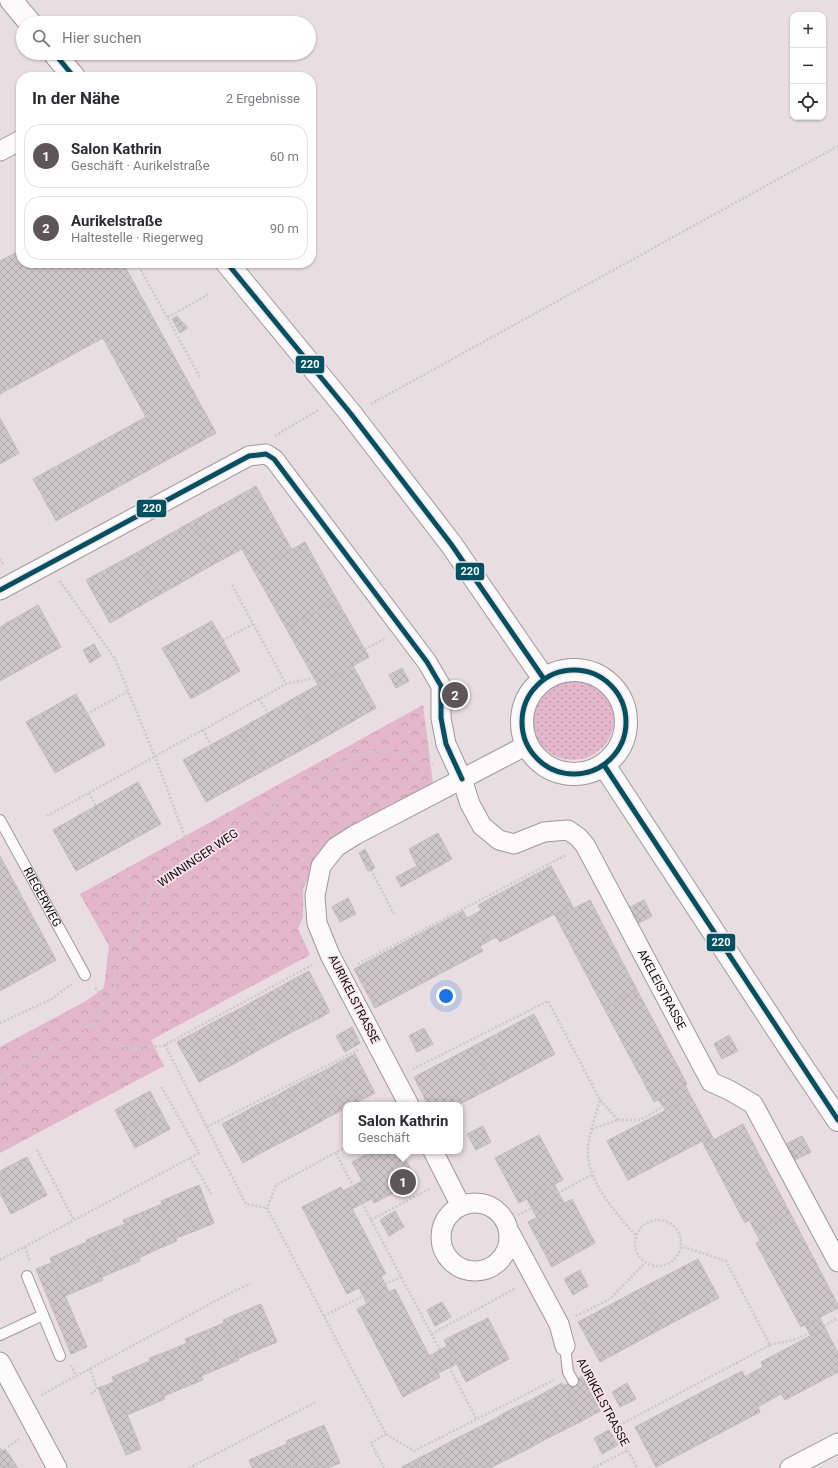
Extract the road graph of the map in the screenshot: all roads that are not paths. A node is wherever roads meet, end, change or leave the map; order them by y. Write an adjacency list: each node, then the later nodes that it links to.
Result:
1 (11, 0): 2 (main road)
2 (24, 16)
3 (60, 60): 4 (main road)
4 (70, 72)
5 (16, 143): 6 (street)
6 (0, 151)
7 (231, 268): 9 (main road)
8 (0, 590): 12 (street)
9 (544, 679): 10 (main road); 11 (main road)
10 (527, 745): 11 (main road); 12 (street, AURIKELSTRASSE)
11 (604, 765): 16 (main road)
12 (462, 779): 15 (street, AURIKELSTRASSE); 20 (street, AKELEISTRASSE)
13 (0, 820): 14 (lane, RIEGERWEG)
14 (84, 975)
15 (407, 1102)
16 (838, 1120)
17 (434, 1154): 18 (street)
18 (461, 1206): 19 (street); 19 (street)
19 (510, 1233): 24 (street)
20 (838, 1262)
21 (27, 1276): 22 (lane)
22 (43, 1315): 23 (lane); 25 (lane)
23 (0, 1335)
24 (565, 1346): 27 (lane)
25 (60, 1356)
26 (0, 1362): 29 (street)
27 (571, 1377)
28 (838, 1442): 30 (street)
29 (57, 1468)
30 (790, 1468)

